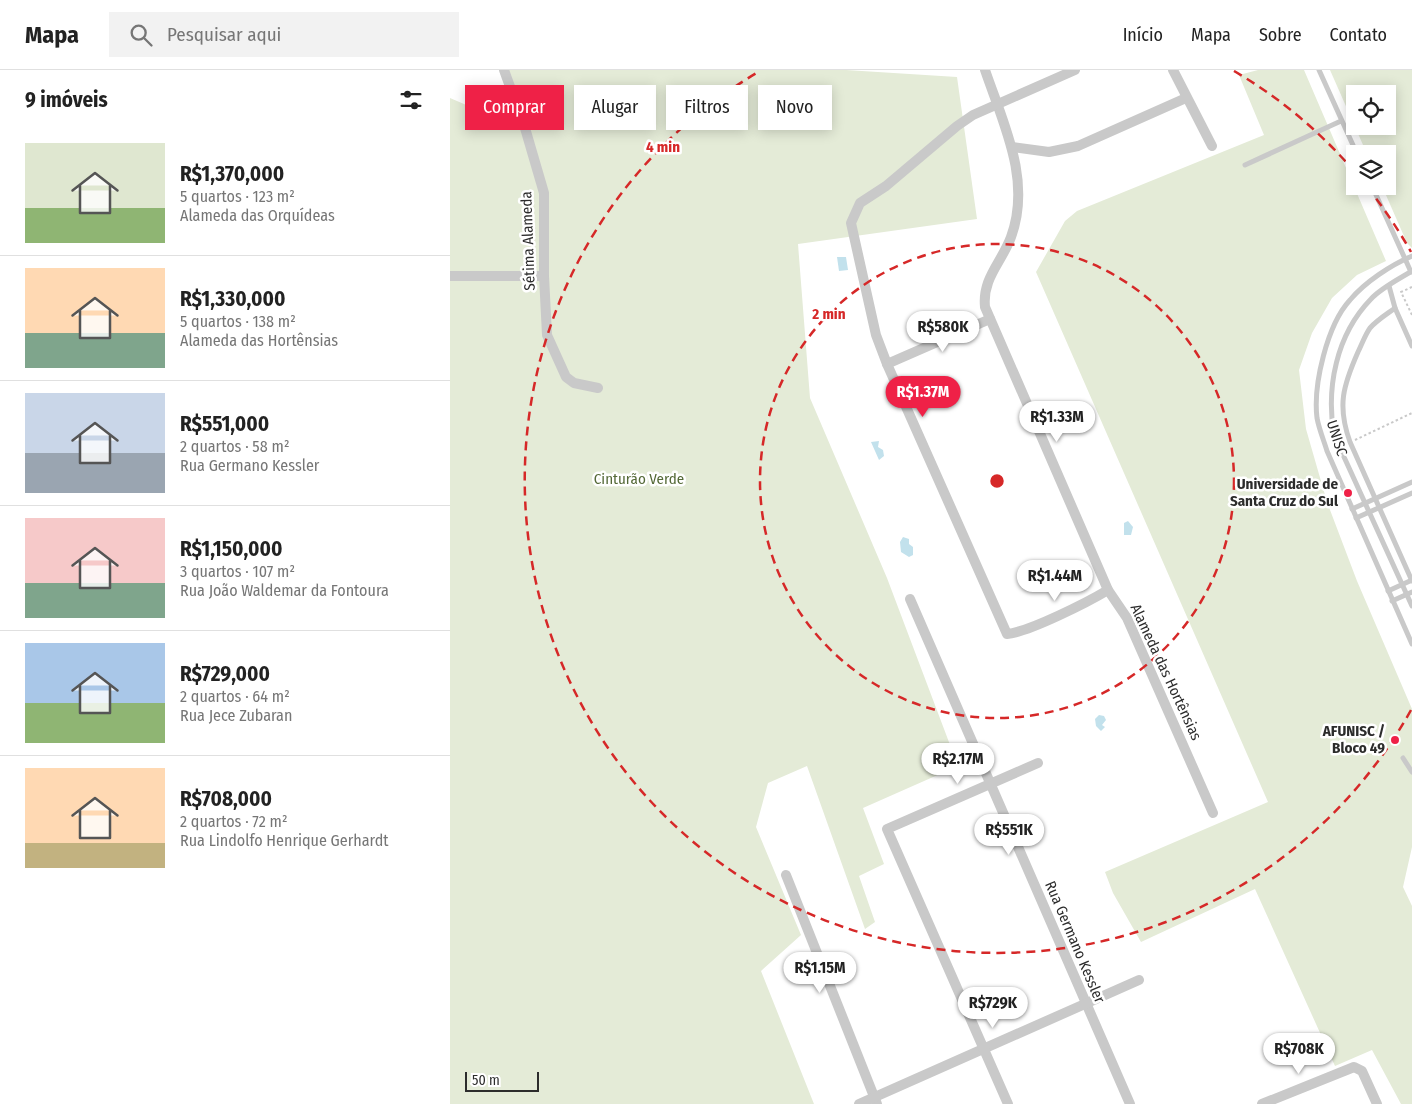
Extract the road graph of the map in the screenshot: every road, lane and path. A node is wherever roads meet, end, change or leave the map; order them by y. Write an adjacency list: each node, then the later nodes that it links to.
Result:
1 (504, 70): 18 (street, Sétima Alameda)
2 (985, 70): 7 (street, Alameda das Hortênsias)
3 (1076, 70): 7 (street)
4 (1173, 70): 6 (street)
5 (1319, 70): 8 (lane)
6 (1186, 98): 10 (street); 11 (street)
7 (996, 104): 11 (street, Alameda das Hortênsias); 25 (street)
8 (1341, 120): 9 (lane); 12 (lane)
9 (1353, 145)
10 (1212, 146)
11 (1012, 147): 23 (street, Alameda das Hortênsias)
12 (1245, 165)
13 (1376, 195): 15 (lane, UNISC)
14 (1412, 256): 15 (lane, UNISC)
15 (1405, 259): 16 (lane, UNISC); 34 (lane, UNISC)
16 (1411, 272): 19 (lane, UNISC)
17 (450, 276): 18 (street)
18 (544, 276): 26 (street, Sétima Alameda)
19 (1389, 286): 21 (lane); 32 (lane, UNISC)
20 (1412, 287): 22 (path)
21 (1395, 308): 24 (lane); 28 (lane)
22 (1412, 315)
23 (990, 319): 25 (street); 39 (street, Alameda das Hortênsias)
24 (1412, 346)
25 (886, 364): 39 (street)
26 (598, 388)
27 (1412, 413): 28 (path)
28 (1350, 442): 31 (lane)
29 (1412, 482): 31 (lane)
30 (1412, 493): 33 (lane)
31 (1376, 498): 32 (lane); 33 (lane)
32 (1365, 503): 34 (lane); 35 (lane, UNISC)
33 (1379, 508): 35 (lane); 37 (lane)
34 (1352, 509): 36 (lane, UNISC)
35 (1369, 512): 36 (lane); 38 (lane, UNISC)
36 (1356, 518): 40 (lane, UNISC)
37 (1412, 580): 38 (lane)
38 (1402, 585): 40 (lane); 41 (lane, UNISC)
39 (1108, 590): 50 (street, Alameda das Hortênsias)
40 (1388, 591): 43 (lane, UNISC)
41 (1409, 594): 43 (lane); 44 (lane, UNISC)
42 (910, 599): 49 (street, Rua Germano Kessler)
43 (1392, 602): 45 (lane, UNISC)
44 (1412, 606)
45 (1412, 644)
46 (1403, 758): 48 (lane)
47 (1038, 763): 49 (street)
48 (1412, 772)
49 (991, 784): 53 (street, Rua Germano Kessler); 54 (street)
50 (1213, 813)
51 (786, 875): 55 (street)
52 (1138, 980): 53 (street)
53 (1085, 1003): 54 (street); 58 (street, Rua Germano Kessler)
54 (983, 1047): 55 (street); 57 (street)
55 (875, 1101): 56 (street)
56 (859, 1104)
57 (1008, 1104)
58 (1130, 1104)
59 (1262, 1104): 60 (street)
60 (1377, 1104)

